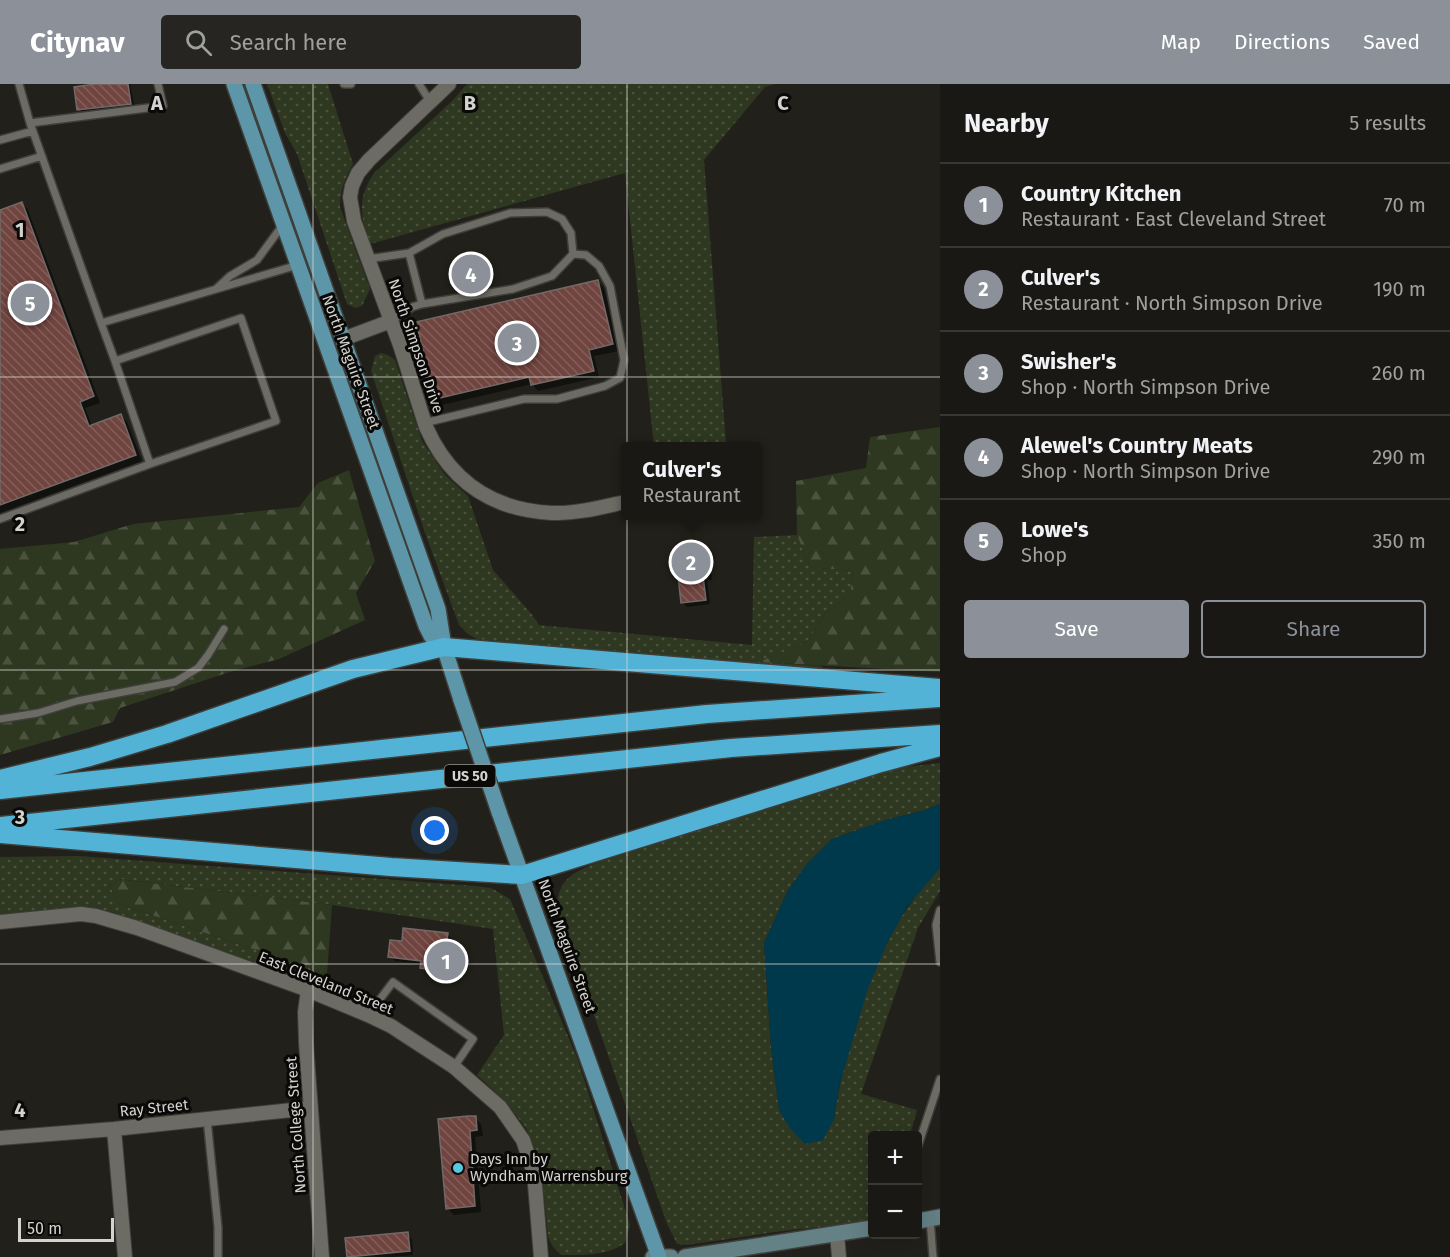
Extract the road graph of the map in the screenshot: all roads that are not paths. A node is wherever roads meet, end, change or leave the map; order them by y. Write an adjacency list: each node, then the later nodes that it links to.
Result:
1 (20, 84): 10 (lane)
2 (158, 84): 10 (lane)
3 (234, 84): 14 (main road, North Maguire Street)
4 (253, 84): 23 (main road, North Maguire Street)
5 (344, 84): 6 (lane)
6 (351, 84)
7 (419, 84): 9 (lane)
8 (449, 84): 9 (street, North Simpson Drive)
9 (431, 102): 17 (street, North Simpson Drive)
10 (32, 127): 11 (lane); 12 (lane)
11 (0, 140)
12 (42, 156): 13 (lane); 22 (lane)
13 (0, 169)
14 (284, 225): 18 (main road, North Maguire Street); 19 (lane)
15 (409, 253): 16 (lane); 17 (lane); 20 (lane)
16 (573, 254): 20 (lane); 25 (lane)
17 (368, 259): 21 (street, North Simpson Drive)
18 (298, 265): 19 (lane); 30 (main road, North Maguire Street)
19 (216, 290): 22 (lane)
20 (422, 304): 21 (lane)
21 (391, 321): 23 (street); 25 (street, North Simpson Drive)
22 (101, 323): 24 (lane)
23 (343, 339): 30 (main road, North Maguire Street)
24 (115, 361): 26 (lane); 26 (lane)
25 (424, 423): 27 (street, North Simpson Drive)
26 (150, 464): 28 (lane)
27 (621, 503)
28 (0, 519)
29 (224, 629): 33 (lane)
30 (444, 647): 31 (highway); 36 (highway); 40 (main road, North Maguire Street, bridge)
31 (940, 688)
32 (940, 698): 37 (highway)
33 (0, 719)
34 (940, 734): 38 (highway, US 50)
35 (940, 747): 40 (highway)
36 (0, 779)
37 (0, 790)
38 (0, 826)
39 (0, 834): 40 (highway)
40 (522, 875): 61 (main road, North Maguire Street)
41 (940, 910): 43 (lane)
42 (0, 922): 44 (street, East Cleveland Street)
43 (940, 962)
44 (308, 990): 45 (street, East Cleveland Street); 48 (street, North College Street)
45 (368, 1015): 46 (street, East Cleveland Street); 46 (lane)
46 (454, 1067): 59 (street, East Cleveland Street)
47 (940, 1079): 51 (lane)
48 (311, 1108): 49 (street, Ray Street); 58 (street, North College Street)
49 (207, 1119): 50 (street, Ray Street); 57 (lane)
50 (114, 1129): 52 (street, Ray Street); 56 (street)
51 (922, 1134)
52 (0, 1138)
53 (929, 1219): 65 (lane)
54 (868, 1229): 55 (street)
55 (837, 1234): 63 (street); 64 (street)
56 (125, 1257)
57 (218, 1257)
58 (322, 1257)
59 (541, 1257)
60 (653, 1257): 61 (street)
61 (659, 1257): 62 (street)
62 (671, 1257)
63 (685, 1257)
64 (839, 1257)
65 (933, 1257)

